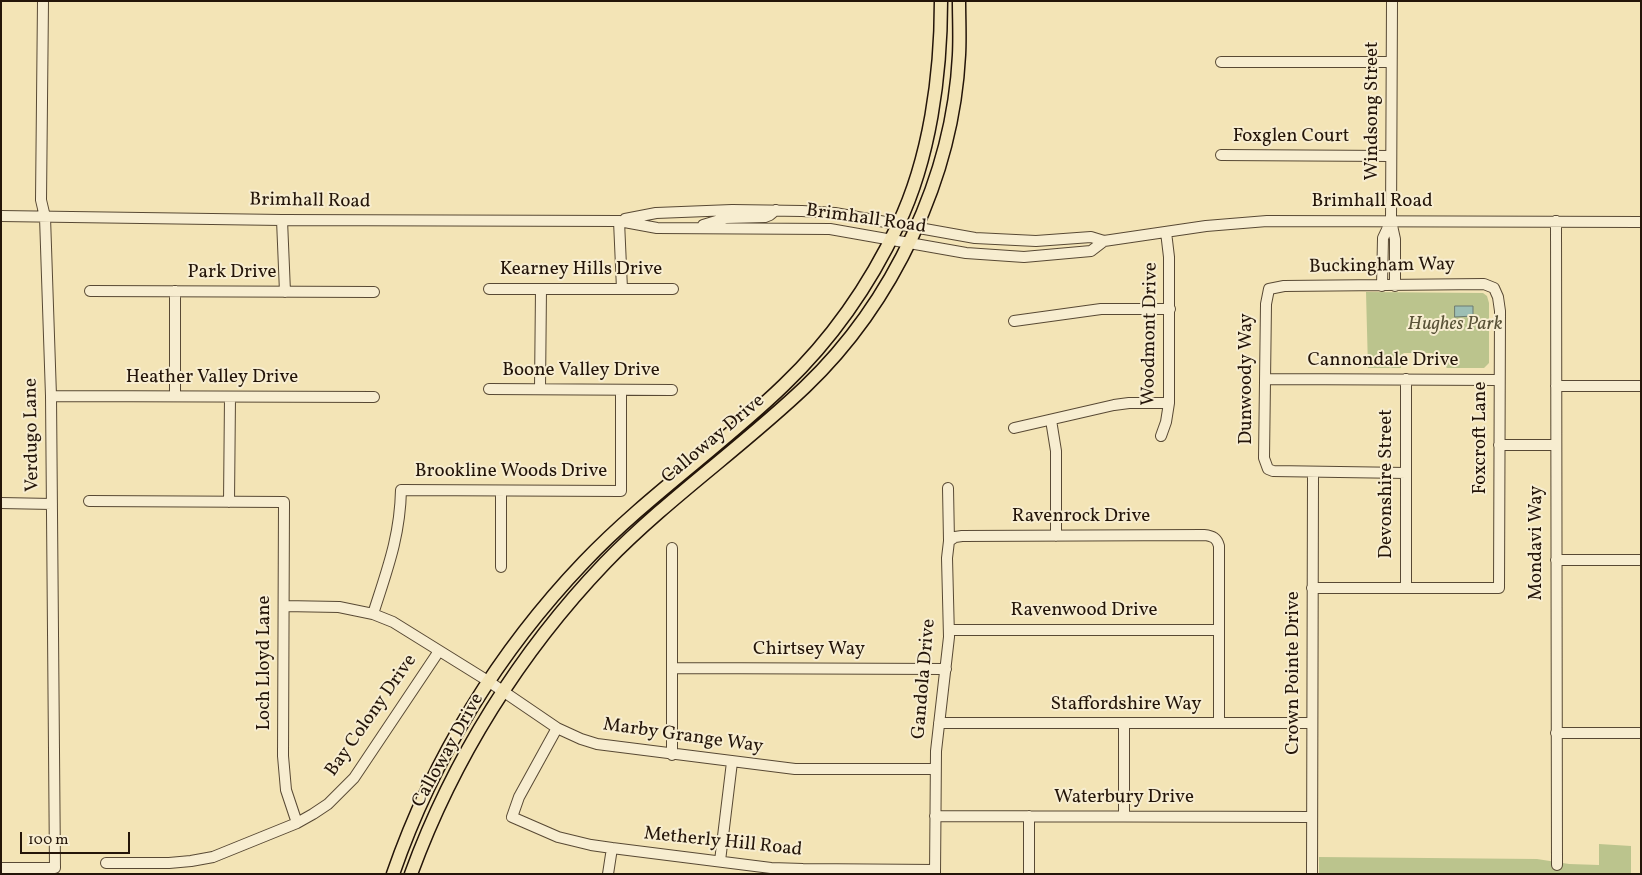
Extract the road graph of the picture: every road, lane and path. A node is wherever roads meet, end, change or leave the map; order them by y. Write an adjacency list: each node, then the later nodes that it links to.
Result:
1 (43, 1): 13 (street, Verdugo Lane)
2 (941, 1): 5 (main road, Calloway Drive)
3 (959, 1): 8 (main road, Calloway Drive)
4 (1392, 1): 7 (street, Windsong Street)
5 (941, 28): 8 (main road); 19 (main road, Calloway Drive)
6 (1221, 62): 7 (street)
7 (1392, 62): 10 (street, Windsong Street)
8 (952, 105): 21 (main road, Calloway Drive)
9 (1221, 155): 10 (street, Foxglen Court)
10 (1391, 156): 16 (street, Windsong Street)
11 (776, 210): 15 (street, Brimhall Road); 19 (street, Brimhall Road); 20 (street)
12 (1, 216): 13 (street, Brimhall Road)
13 (45, 217): 14 (street, Brimhall Road); 50 (street, Verdugo Lane)
14 (282, 220): 15 (street, Brimhall Road); 36 (street)
15 (619, 221): 20 (street, Brimhall Road); 31 (street)
16 (1391, 221): 17 (street, Brimhall Road); 22 (street, Brimhall Road); 26 (street, Windsong Street); 27 (street, Windsong Street)
17 (1556, 221): 18 (street, Brimhall Road); 44 (street, Mondavi Way)
18 (1641, 222)
19 (899, 224): 21 (street, Brimhall Road); 23 (main road, Calloway Drive)
20 (695, 228): 23 (street, Brimhall Road)
21 (917, 228): 24 (street, Brimhall Road); 25 (main road, Calloway Drive)
22 (1166, 232): 24 (street, Brimhall Road); 38 (street, Woodmont Drive)
23 (890, 240): 25 (street, Brimhall Road); 40 (main road, Calloway Drive)
24 (1104, 241): 25 (street, Brimhall Road)
25 (909, 243): 56 (main road, Calloway Drive)
26 (1382, 286): 27 (street, Buckingham Way); 33 (street, Buckingham Way)
27 (1395, 286): 29 (street, Buckingham Way)
28 (489, 288): 30 (street, Kearney Hills Drive)
29 (1494, 288): 43 (street, Foxcroft Lane)
30 (540, 289): 31 (street, Kearney Hills Drive); 47 (street)
31 (622, 289): 32 (street, Kearney Hills Drive)
32 (673, 289)
33 (1269, 289): 41 (street, Dunwoody Way)
34 (90, 291): 35 (street, Park Drive)
35 (175, 291): 36 (street, Park Drive); 51 (street)
36 (285, 292): 37 (street, Park Drive)
37 (374, 292)
38 (1170, 309): 39 (street); 55 (street, Woodmont Drive)
39 (1014, 321)
40 (818, 350): 54 (main road, Calloway Drive); 56 (main road)
41 (1266, 379): 42 (street, Cannondale Drive); 63 (street, Dunwoody Way)
42 (1406, 380): 43 (street, Cannondale Drive); 64 (street, Devonshire Street)
43 (1499, 380): 60 (street, Foxcroft Lane)
44 (1556, 386): 45 (street); 61 (street, Mondavi Way)
45 (1641, 386)
46 (489, 389): 47 (street, Boone Valley Drive)
47 (540, 389): 48 (street, Boone Valley Drive)
48 (621, 390): 49 (street, Boone Valley Drive); 66 (street, Brookline Woods Drive)
49 (672, 390)
50 (51, 396): 51 (street, Heather Valley Drive); 70 (street, Verdugo Lane)
51 (175, 396): 52 (street, Heather Valley Drive)
52 (230, 397): 53 (street, Heather Valley Drive); 68 (street)
53 (374, 397)
54 (766, 402): 62 (main road); 86 (main road, Calloway Drive)
55 (1170, 403): 57 (street); 59 (street, Woodmont Drive)
56 (773, 416): 62 (main road, Calloway Drive)
57 (1051, 420): 58 (street); 71 (street)
58 (1014, 428)
59 (1161, 436)
60 (1499, 445): 61 (street); 78 (street, Foxcroft Lane)
61 (1556, 445): 74 (street, Mondavi Way)
62 (730, 451): 87 (main road, Calloway Drive)
63 (1312, 473): 64 (street); 77 (street, Crown Pointe Drive)
64 (1406, 473): 78 (street, Devonshire Street)
65 (948, 488): 72 (street, Gandola Drive)
66 (501, 491): 76 (street); 80 (street, Brookline Woods Drive)
67 (89, 501): 68 (street)
68 (229, 502): 79 (street, Loch Lloyd Lane)
69 (1, 504): 70 (street)
70 (52, 504): 107 (street, Verdugo Lane)
71 (1056, 536): 72 (street, Ravenrock Drive); 82 (street, Ravenrock Drive)
72 (948, 541): 81 (street, Gandola Drive)
73 (672, 548): 84 (street)
74 (1556, 560): 75 (street); 93 (street, Mondavi Way)
75 (1641, 560)
76 (501, 567)
77 (1312, 588): 78 (street); 91 (street, Crown Pointe Drive)
78 (1406, 588)
79 (284, 606): 80 (street, Marby Grange Way); 102 (street, Loch Lloyd Lane)
80 (373, 614): 83 (street, Marby Grange Way)
81 (949, 630): 82 (street, Ravenwood Drive); 85 (street, Gandola Drive)
82 (1219, 630): 90 (street)
83 (439, 651): 86 (street, Marby Grange Way); 102 (street, Bay Colony Drive)
84 (672, 668): 85 (street, Chirtsey Way); 95 (street)
85 (946, 669): 88 (street, Gandola Drive)
86 (488, 681): 87 (street, Marby Grange Way); 109 (main road, Calloway Drive)
87 (503, 693): 92 (street, Marby Grange Way); 110 (main road, Calloway Drive)
88 (939, 723): 89 (street, Staffordshire Way); 97 (street, Gandola Drive)
89 (1124, 723): 90 (street, Staffordshire Way); 100 (street)
90 (1219, 723): 91 (street, Staffordshire Way)
91 (1312, 723): 101 (street, Crown Pointe Drive)
92 (557, 728): 95 (street, Marby Grange Way); 103 (street, Metherly Hill Road)
93 (1556, 733): 94 (street); 106 (street, Mondavi Way)
94 (1641, 733)
95 (672, 755): 96 (street, Marby Grange Way)
96 (732, 762): 97 (street, Marby Grange Way); 104 (street)
97 (935, 769): 98 (street, Gandola Drive)
98 (935, 816): 99 (street, Waterbury Drive); 108 (street, Gandola Drive)
99 (1029, 816): 100 (street, Waterbury Drive); 112 (street)
100 (1124, 816): 101 (street, Waterbury Drive)
101 (1312, 817): 113 (street, Crown Pointe Drive)
102 (296, 823): 105 (street, Bay Colony Drive)
103 (612, 848): 104 (street, Metherly Hill Road); 111 (street)
104 (720, 861): 108 (street, Metherly Hill Road)
105 (106, 863)
106 (1557, 865)
107 (1, 868)
108 (935, 872)
109 (393, 874)
110 (411, 874)
111 (608, 874)
112 (1029, 874)
113 (1312, 874)

